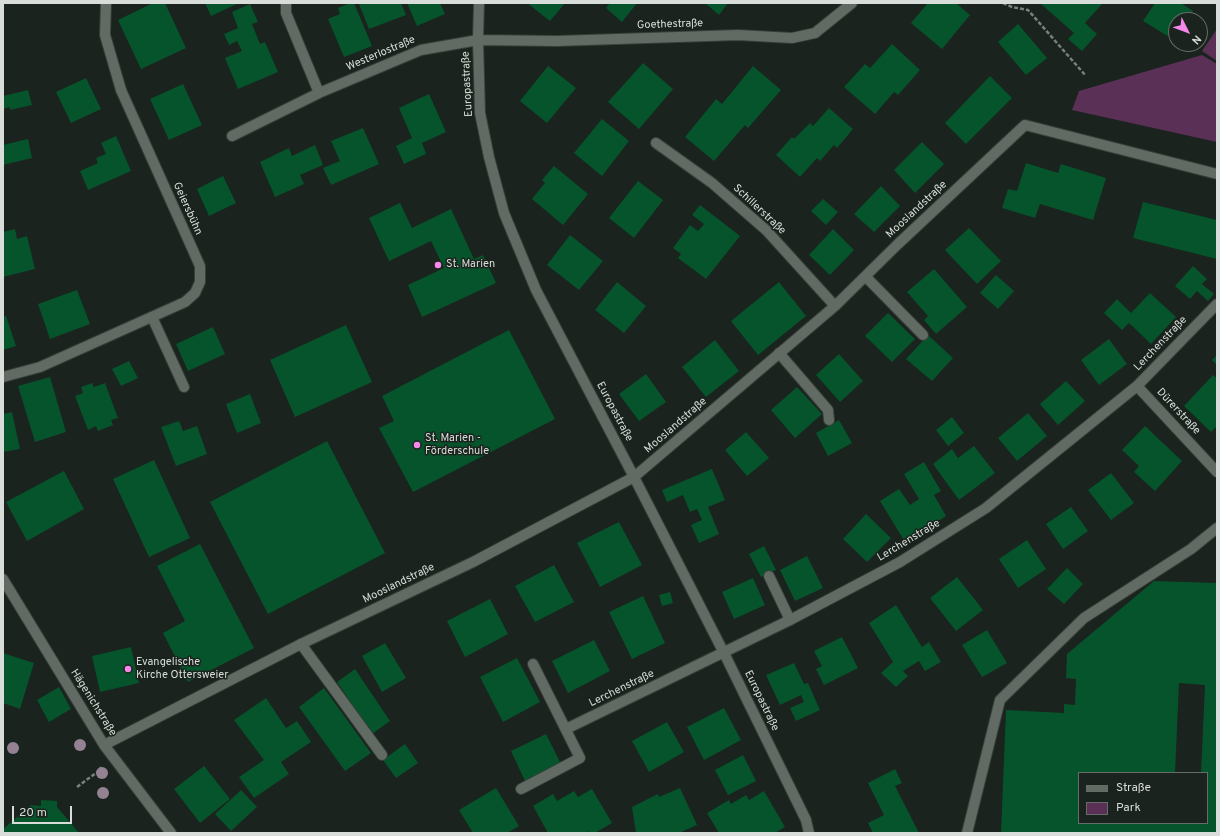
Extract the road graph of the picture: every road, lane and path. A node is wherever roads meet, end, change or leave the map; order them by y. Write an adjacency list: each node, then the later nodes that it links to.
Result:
1 (106, 3): 15 (street, Geiersbühn)
2 (286, 3): 8 (street)
3 (479, 3): 6 (street, Europastraße)
4 (852, 3): 6 (street, Goethestraße)
5 (1003, 3): 7 (path)
6 (478, 40): 8 (street, Westerlostraße); 23 (street, Europastraße)
7 (1086, 76)
8 (319, 93): 9 (street, Westerlostraße)
9 (232, 136)
10 (656, 142): 14 (street, Schillerstraße)
11 (1217, 174): 12 (street, Mooslandstraße)
12 (866, 277): 14 (street, Mooslandstraße); 16 (street)
13 (1217, 304): 19 (street, Lerchenstraße)
14 (835, 306): 17 (street, Mooslandstraße)
15 (152, 317): 18 (street, Geiersbühn); 20 (street)
16 (923, 335)
17 (779, 354): 21 (street); 23 (street, Mooslandstraße)
18 (3, 377)
19 (1137, 386): 22 (street, Dürerstraße); 27 (street, Lerchenstraße)
20 (184, 387)
21 (830, 420)
22 (1217, 472)
23 (634, 477): 28 (street, Mooslandstraße); 29 (street, Europastraße)
24 (1217, 528): 38 (street)
25 (769, 576): 27 (street)
26 (3, 579): 32 (street, Hägenichstraße)
27 (790, 620): 29 (street, Lerchenstraße)
28 (301, 644): 32 (street, Mooslandstraße); 33 (street)
29 (724, 654): 31 (street, Lerchenstraße); 37 (street, Europastraße)
30 (533, 664): 31 (street)
31 (566, 729): 35 (street)
32 (104, 745): 34 (path); 36 (street, Hägenichstraße)
33 (382, 755)
34 (77, 787)
35 (521, 789)
36 (171, 833)
37 (809, 833)
38 (967, 833)

